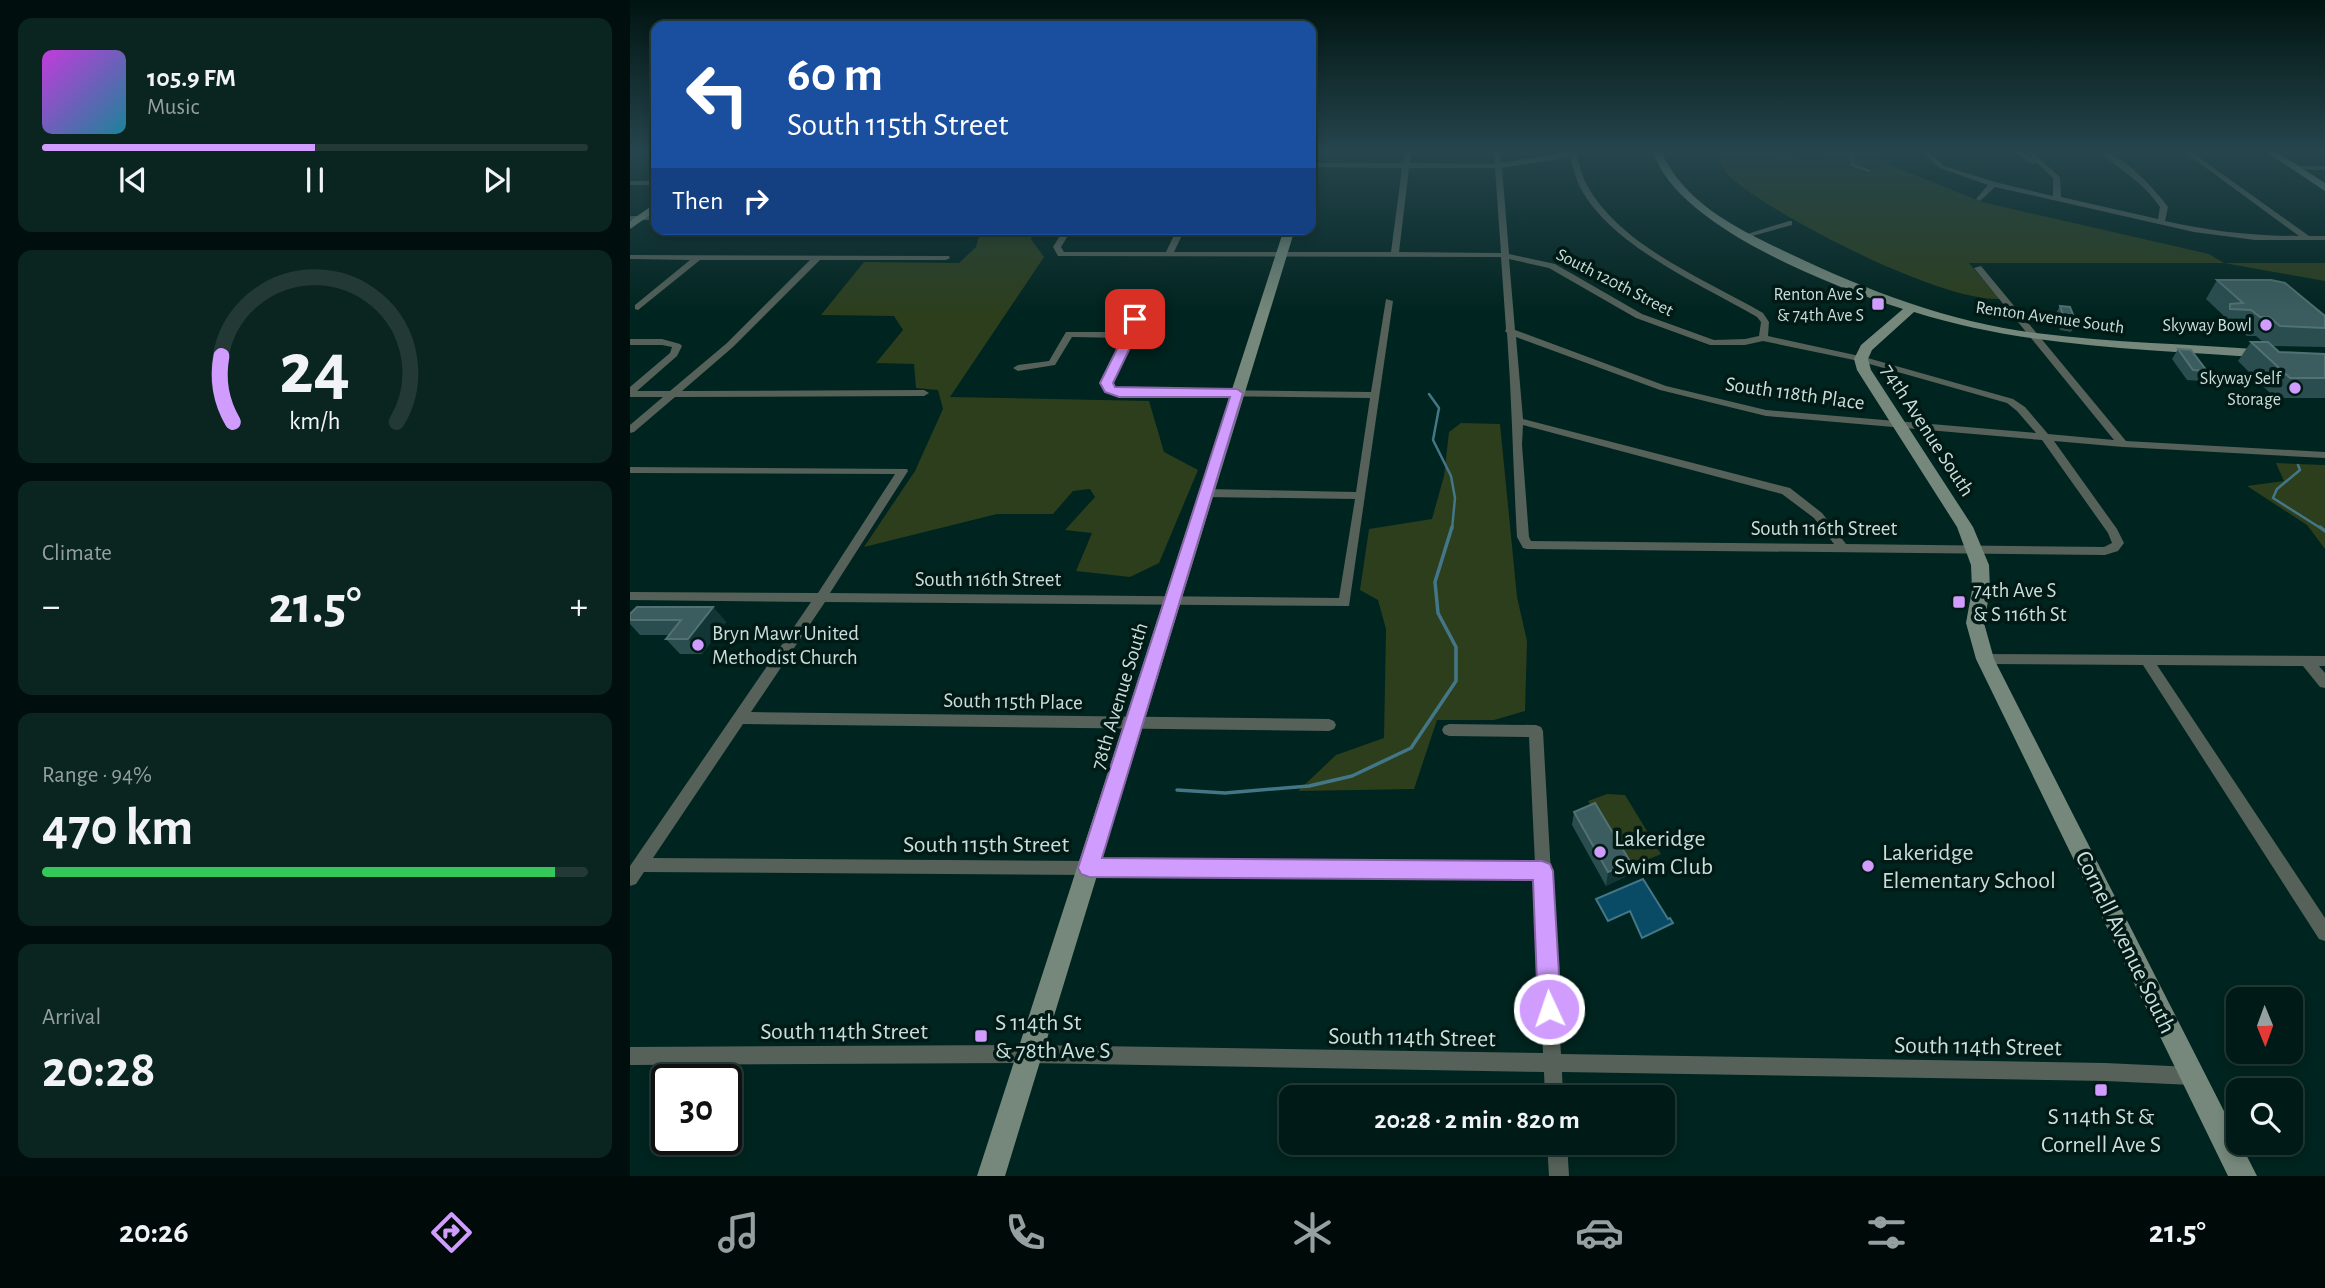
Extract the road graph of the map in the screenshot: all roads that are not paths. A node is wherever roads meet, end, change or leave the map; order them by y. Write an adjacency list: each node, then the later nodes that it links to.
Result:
1 (1401, 206): 21 (street)
2 (1500, 206): 22 (street)
3 (1598, 206): 35 (street)
4 (1699, 206): 16 (street, Renton Avenue South)
5 (2091, 206): 11 (street)
6 (2163, 206): 11 (street)
7 (2263, 206): 17 (street)
8 (651, 209): 10 (street)
9 (651, 219): 10 (street)
10 (633, 221)
11 (2161, 222): 17 (street)
12 (1789, 223): 16 (street)
13 (1064, 235): 19 (street, South 120th Street)
14 (1178, 235): 19 (street)
15 (1288, 235): 20 (street, 78th Avenue South)
16 (1745, 236): 30 (street, Renton Avenue South)
17 (2307, 238): 18 (street)
18 (2325, 238)
19 (1169, 255): 20 (street, South 120th Street)
20 (1282, 255): 21 (street, South 120th Street); 43 (street, 78th Avenue South)
21 (1395, 255): 22 (street, South 120th Street)
22 (1503, 256): 32 (street); 35 (street, South 120th Street)
23 (630, 257): 24 (street)
24 (698, 257): 25 (street); 29 (street)
25 (818, 257): 26 (street); 41 (street)
26 (946, 258)
27 (1978, 268): 34 (street)
28 (1389, 301): 44 (street)
29 (638, 307)
30 (1910, 309): 34 (street, Renton Avenue South); 38 (street, 74th Avenue South)
31 (1114, 311): 33 (street)
32 (1509, 331): 45 (street); 46 (street, South 118th Place)
33 (1130, 335): 39 (street); 43 (street)
34 (2036, 337): 37 (street, Renton Avenue South); 49 (street)
35 (1763, 338): 38 (street, South 120th Street)
36 (630, 342): 40 (street)
37 (2283, 355)
38 (1861, 359): 46 (street, 74th Avenue South); 48 (street, South 120th Street)
39 (1018, 368)
40 (630, 393): 41 (street)
41 (675, 393): 42 (street); 47 (street)
42 (924, 393)
43 (1237, 393): 44 (street); 53 (street, 78th Avenue South)
44 (1374, 395): 54 (street)
45 (1518, 421): 55 (street); 55 (street, South 116th Street)
46 (1901, 426): 48 (street, South 118th Place); 56 (street, 74th Avenue South)
47 (630, 430)
48 (2046, 438): 49 (street, South 118th Place); 56 (street, South 116th Street)
49 (2123, 444): 50 (street, South 118th Place)
50 (2325, 455)
51 (630, 470): 52 (street)
52 (903, 471): 59 (street)
53 (1205, 494): 54 (street); 60 (street, 78th Avenue South)
54 (1361, 496): 60 (street, South 116th Street)
55 (1842, 547): 56 (street, South 116th Street)
56 (1975, 549): 57 (street, 74th Avenue South)
57 (1981, 590): 61 (street, Cornell Avenue South)
58 (630, 596): 59 (street, South 116th Street)
59 (821, 598): 60 (street, South 116th Street); 66 (street)
60 (1173, 600): 67 (street, 78th Avenue South)
61 (1985, 659): 62 (street); 79 (street, Cornell Avenue South)
62 (2147, 660): 63 (street); 75 (street)
63 (2307, 661): 64 (street); 65 (street)
64 (2325, 661)
65 (2325, 684)
66 (739, 718): 67 (street, South 115th Place); 71 (street)
67 (1135, 723): 68 (street, South 115th Place); 72 (street, 78th Avenue South)
68 (1329, 725)
69 (1449, 730): 70 (street)
70 (1536, 731): 73 (street)
71 (640, 865): 72 (street, South 115th Street); 74 (street)
72 (1089, 868): 73 (street, South 115th Street); 76 (street, 78th Avenue South)
73 (1542, 871): 78 (street)
74 (630, 879)
75 (2325, 933)
76 (1029, 1054): 77 (street, South 114th Street); 78 (street, South 114th Street); 82 (street, 78th Avenue South)
77 (630, 1056)
78 (1552, 1064): 79 (street, South 114th Street); 80 (street)
79 (2192, 1076): 84 (street, Cornell Avenue South)
80 (1553, 1085)
81 (1558, 1155): 83 (street)
82 (991, 1176)
83 (1559, 1176)
84 (2242, 1176)

